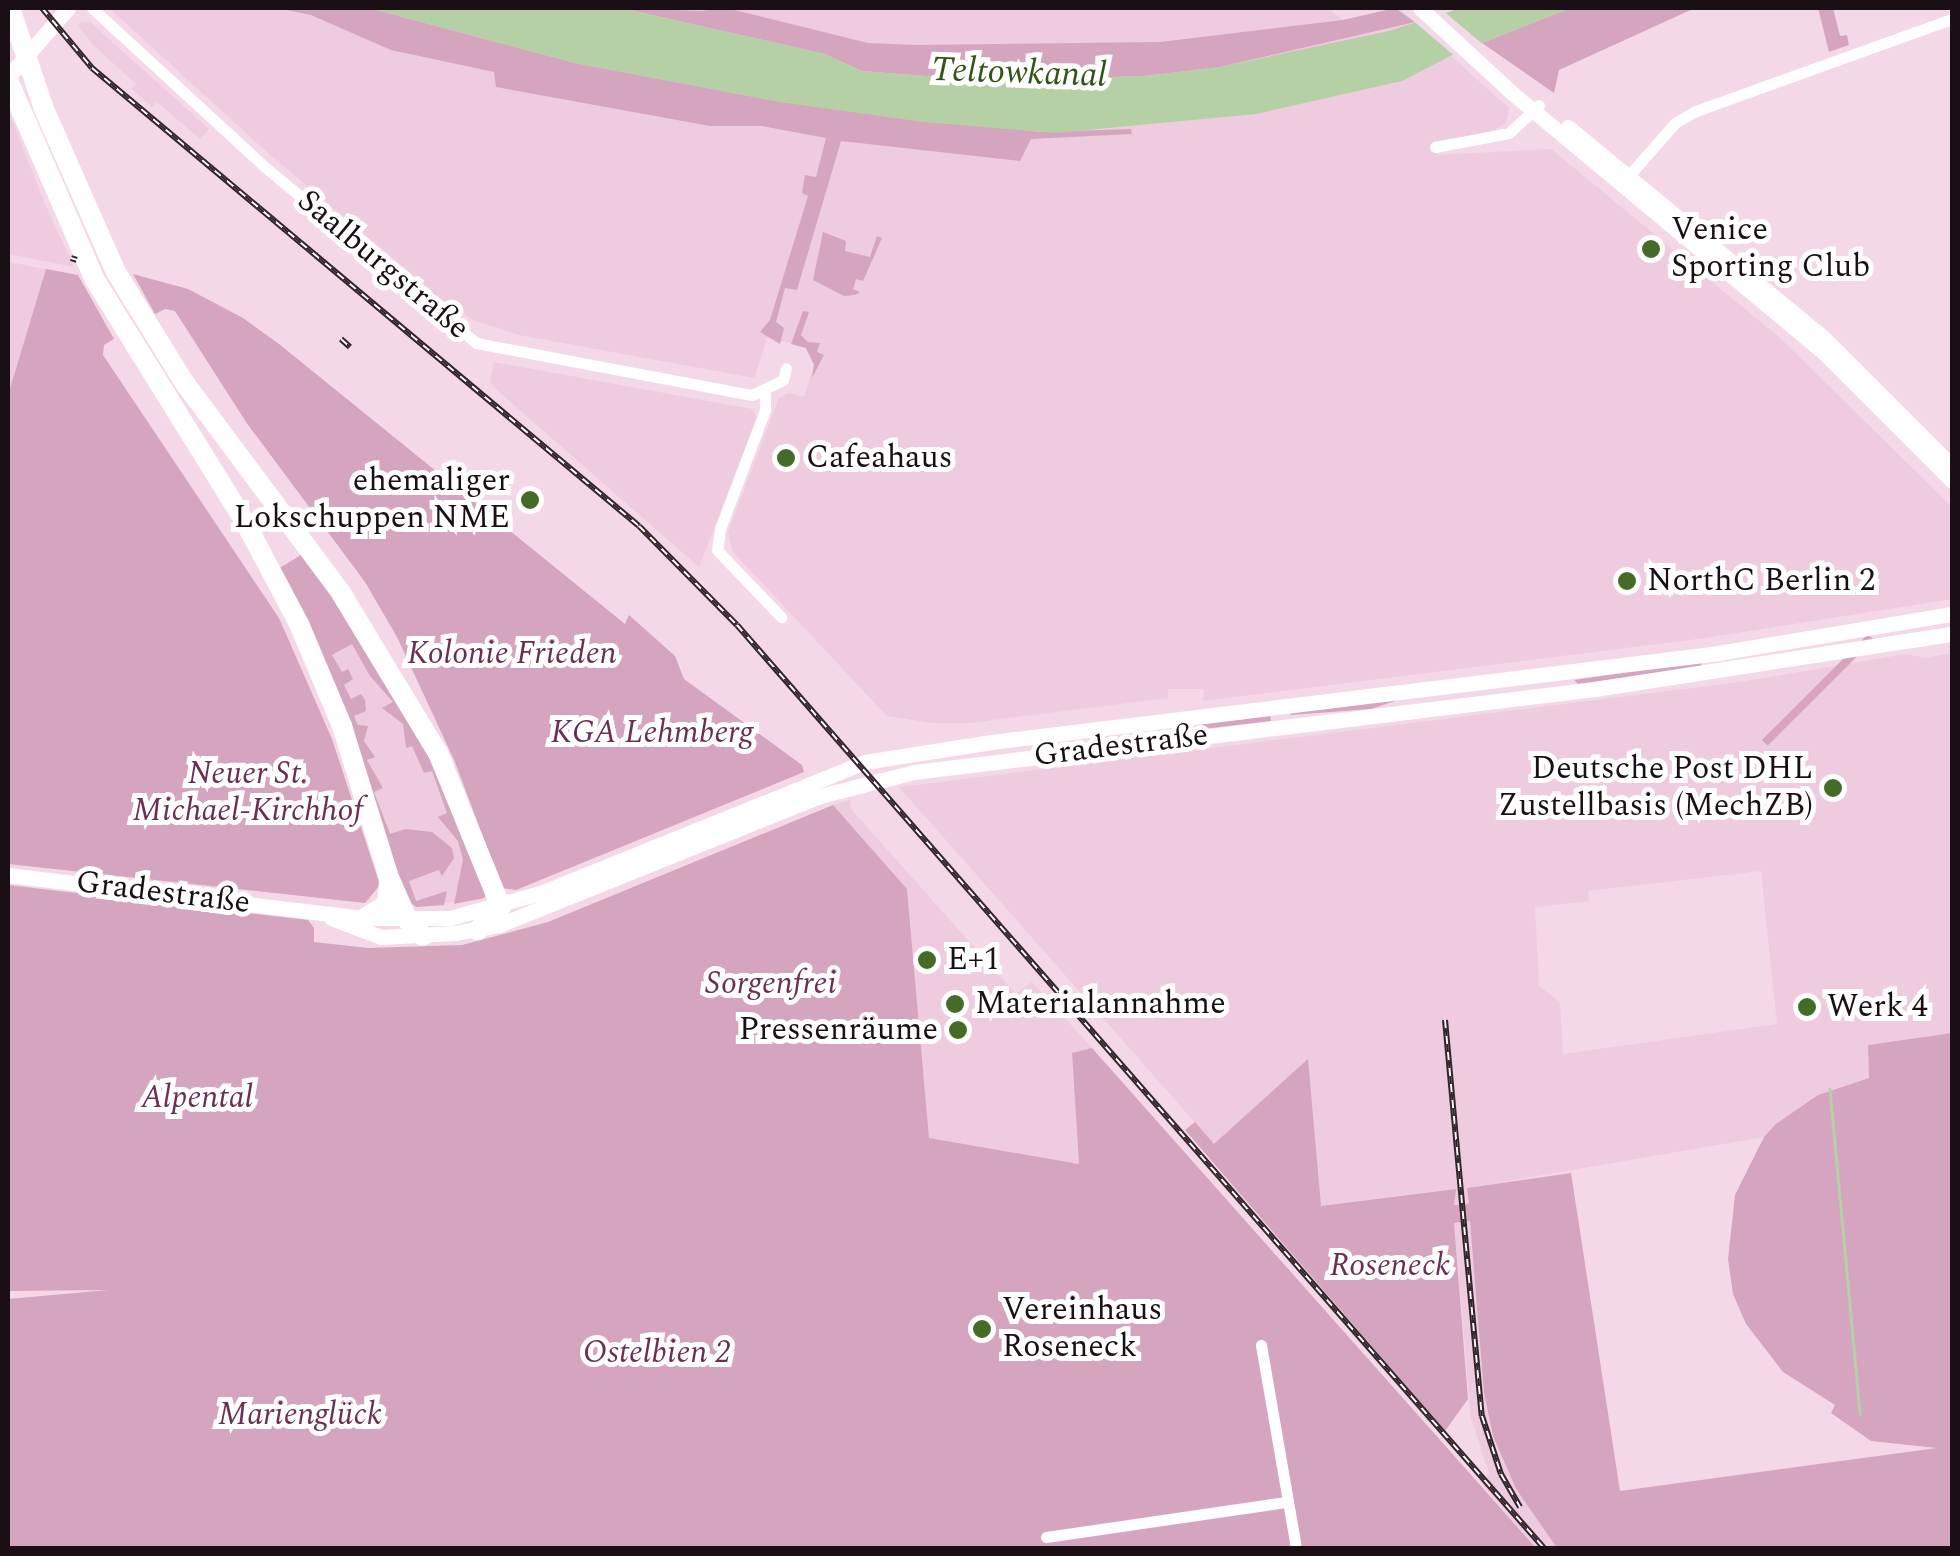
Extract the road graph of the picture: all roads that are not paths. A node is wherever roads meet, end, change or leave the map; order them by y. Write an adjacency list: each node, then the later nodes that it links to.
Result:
1 (10, 8): 20 (highway)
2 (92, 8): 12 (street, Saalburgstraße)
3 (1420, 8): 7 (main road)
4 (60, 17): 6 (main road)
5 (1952, 18): 9 (street)
6 (8, 79): 18 (highway)
7 (1536, 108): 8 (street); 9 (main road)
8 (1435, 147)
9 (1624, 180): 11 (main road)
10 (786, 368): 12 (street)
11 (1863, 382): 13 (main road); 14 (main road)
12 (764, 392): 16 (street)
13 (1952, 466)
14 (1952, 482)
15 (1952, 614): 20 (main road, Gradestraße)
16 (781, 617)
17 (1952, 634): 24 (main road, Gradestraße)
18 (388, 874): 22 (highway); 23 (highway)
19 (8, 876): 21 (main road, Gradestraße)
20 (501, 907): 23 (main road, Gradestraße); 24 (highway)
21 (318, 912): 22 (main road, Gradestraße); 25 (main road, Gradestraße)
22 (364, 918): 23 (main road, Gradestraße)
23 (408, 920): 25 (highway)
24 (478, 930): 25 (main road, Gradestraße)
25 (423, 936)
26 (1262, 1345): 27 (street)
27 (1286, 1502): 28 (street); 29 (street)
28 (1046, 1537)
29 (1296, 1548)

